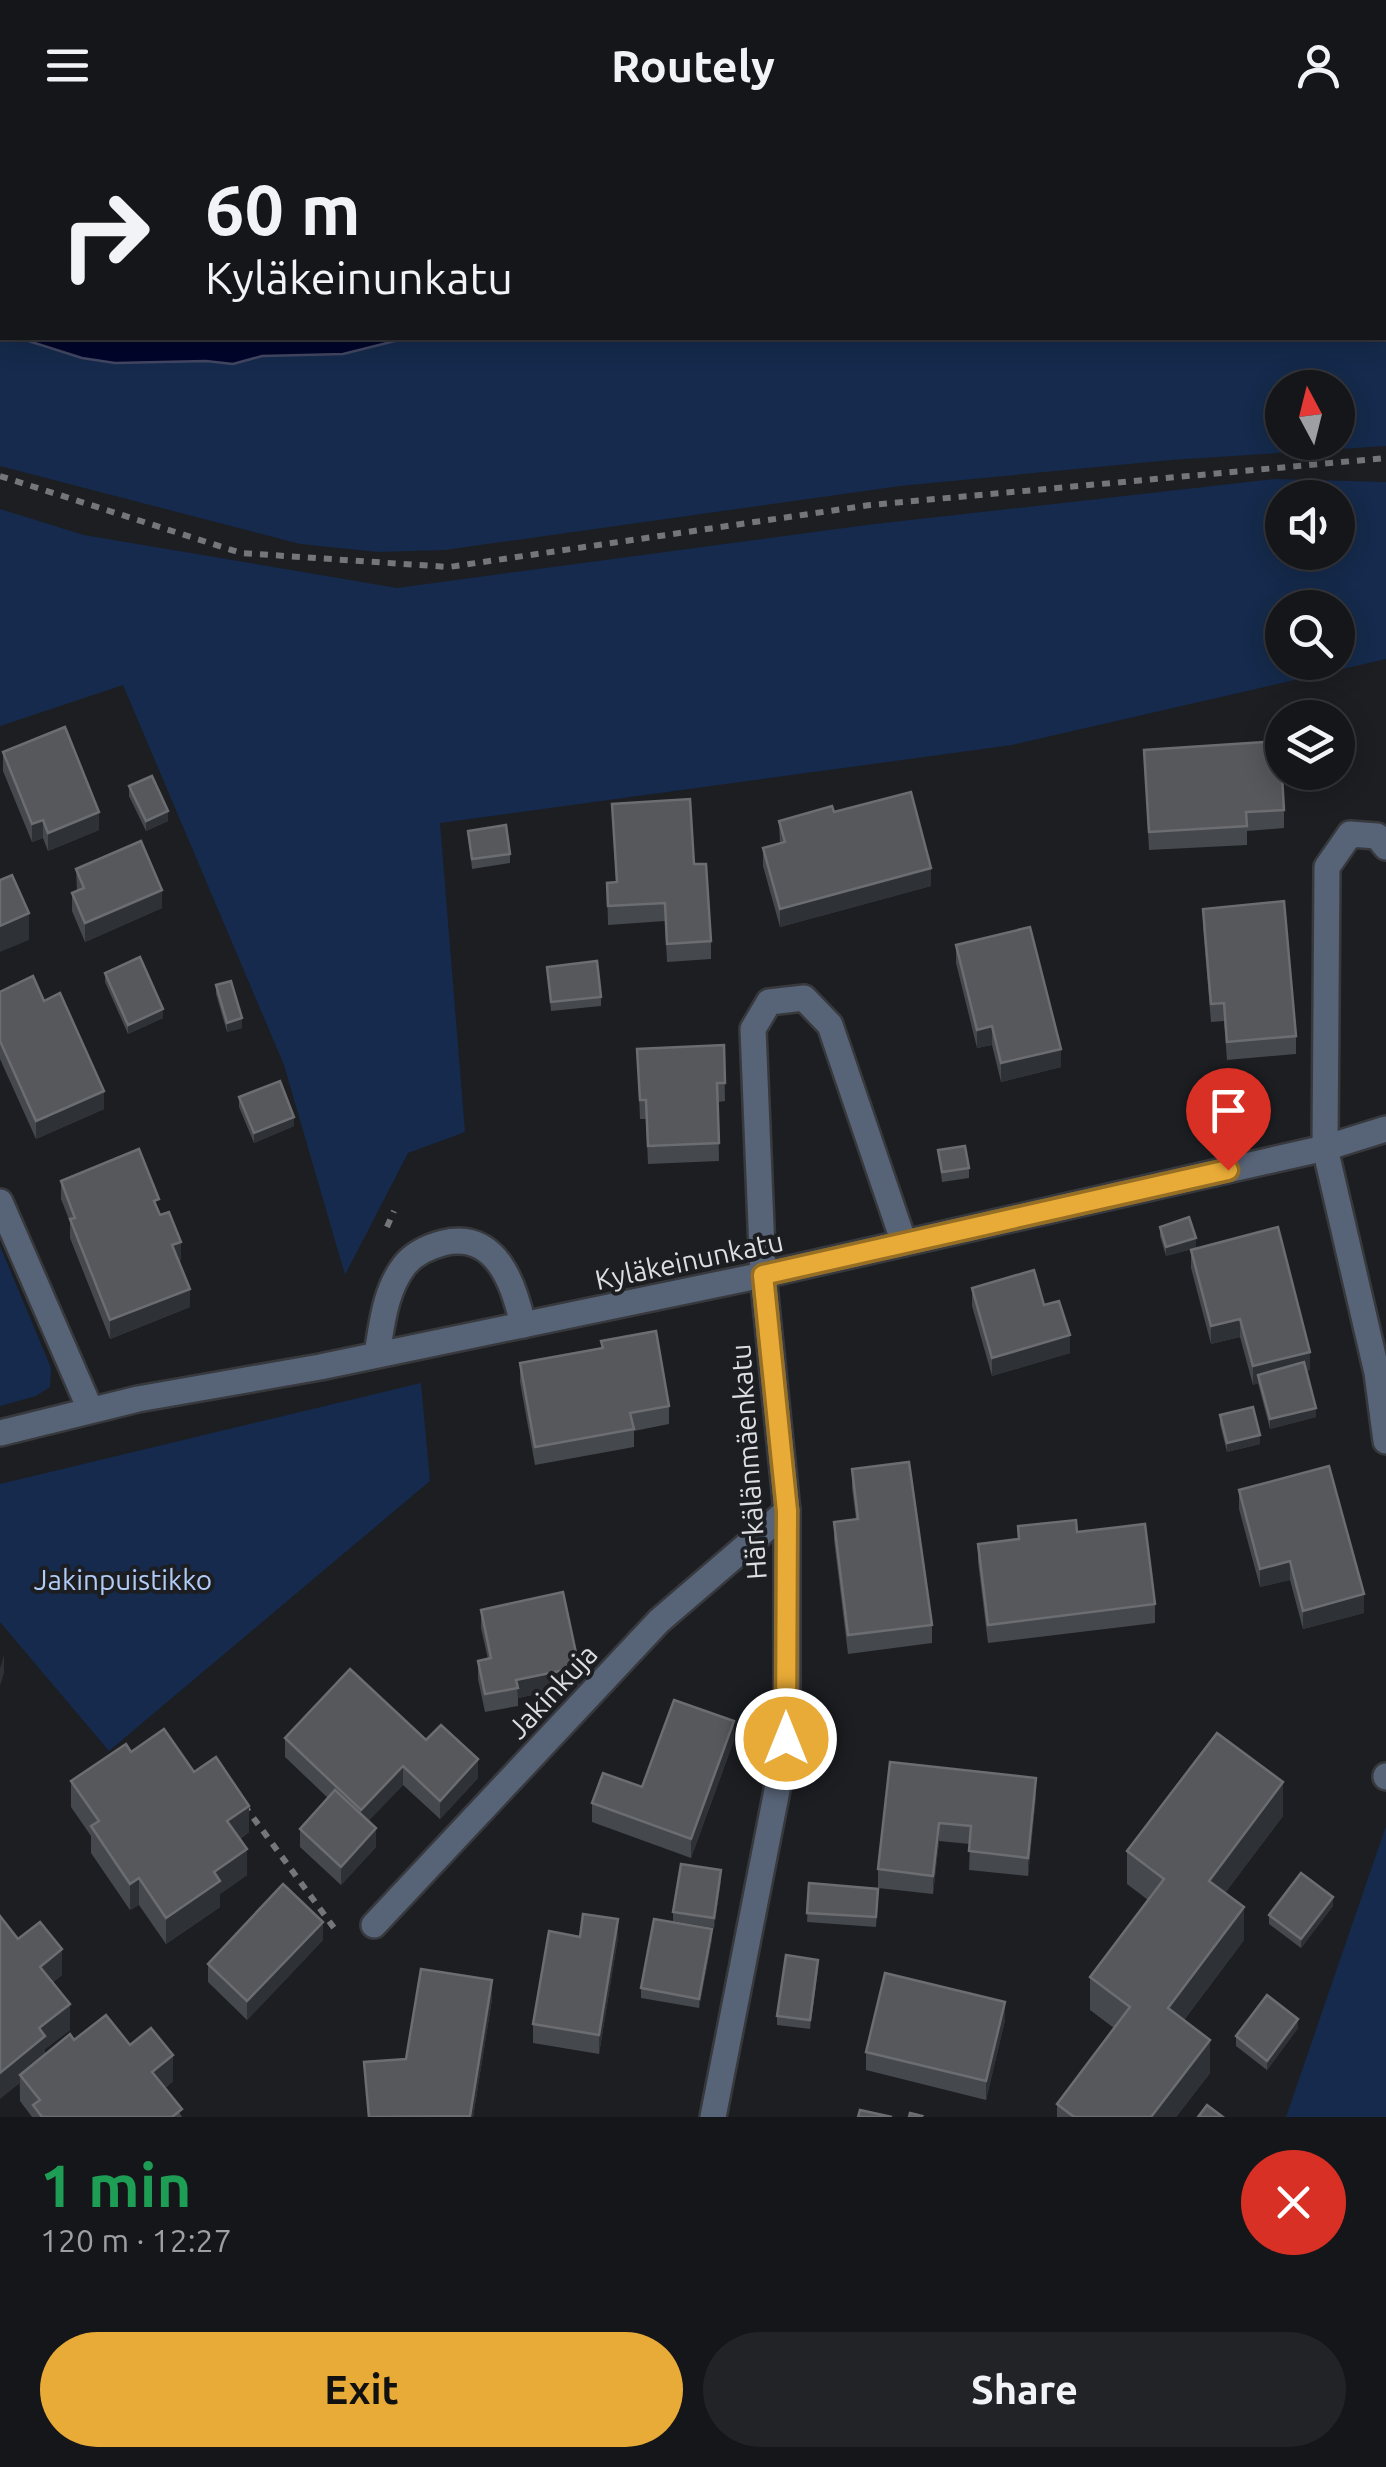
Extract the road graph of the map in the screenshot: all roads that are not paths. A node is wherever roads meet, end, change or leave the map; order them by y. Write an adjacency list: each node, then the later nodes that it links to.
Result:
1 (1386, 846): 3 (street)
2 (1386, 1129): 3 (street, Kyläkeinunkatu)
3 (1325, 1148): 5 (street, Kyläkeinunkatu); 11 (street)
4 (0, 1202): 9 (street)
5 (904, 1243): 6 (street, Kyläkeinunkatu); 6 (street, Härkälänmäenkatu)
6 (763, 1275): 7 (street, Kyläkeinunkatu); 12 (street, Härkälänmäenkatu)
7 (523, 1325): 8 (street, Kyläkeinunkatu); 8 (street)
8 (377, 1354): 9 (street, Kyläkeinunkatu)
9 (90, 1409): 10 (street, Kyläkeinunkatu)
10 (0, 1433)
11 (1386, 1441)
12 (787, 1511): 13 (street, Jakinkuja); 14 (street, Härkälänmäenkatu)
13 (374, 1925)
14 (713, 2117)

